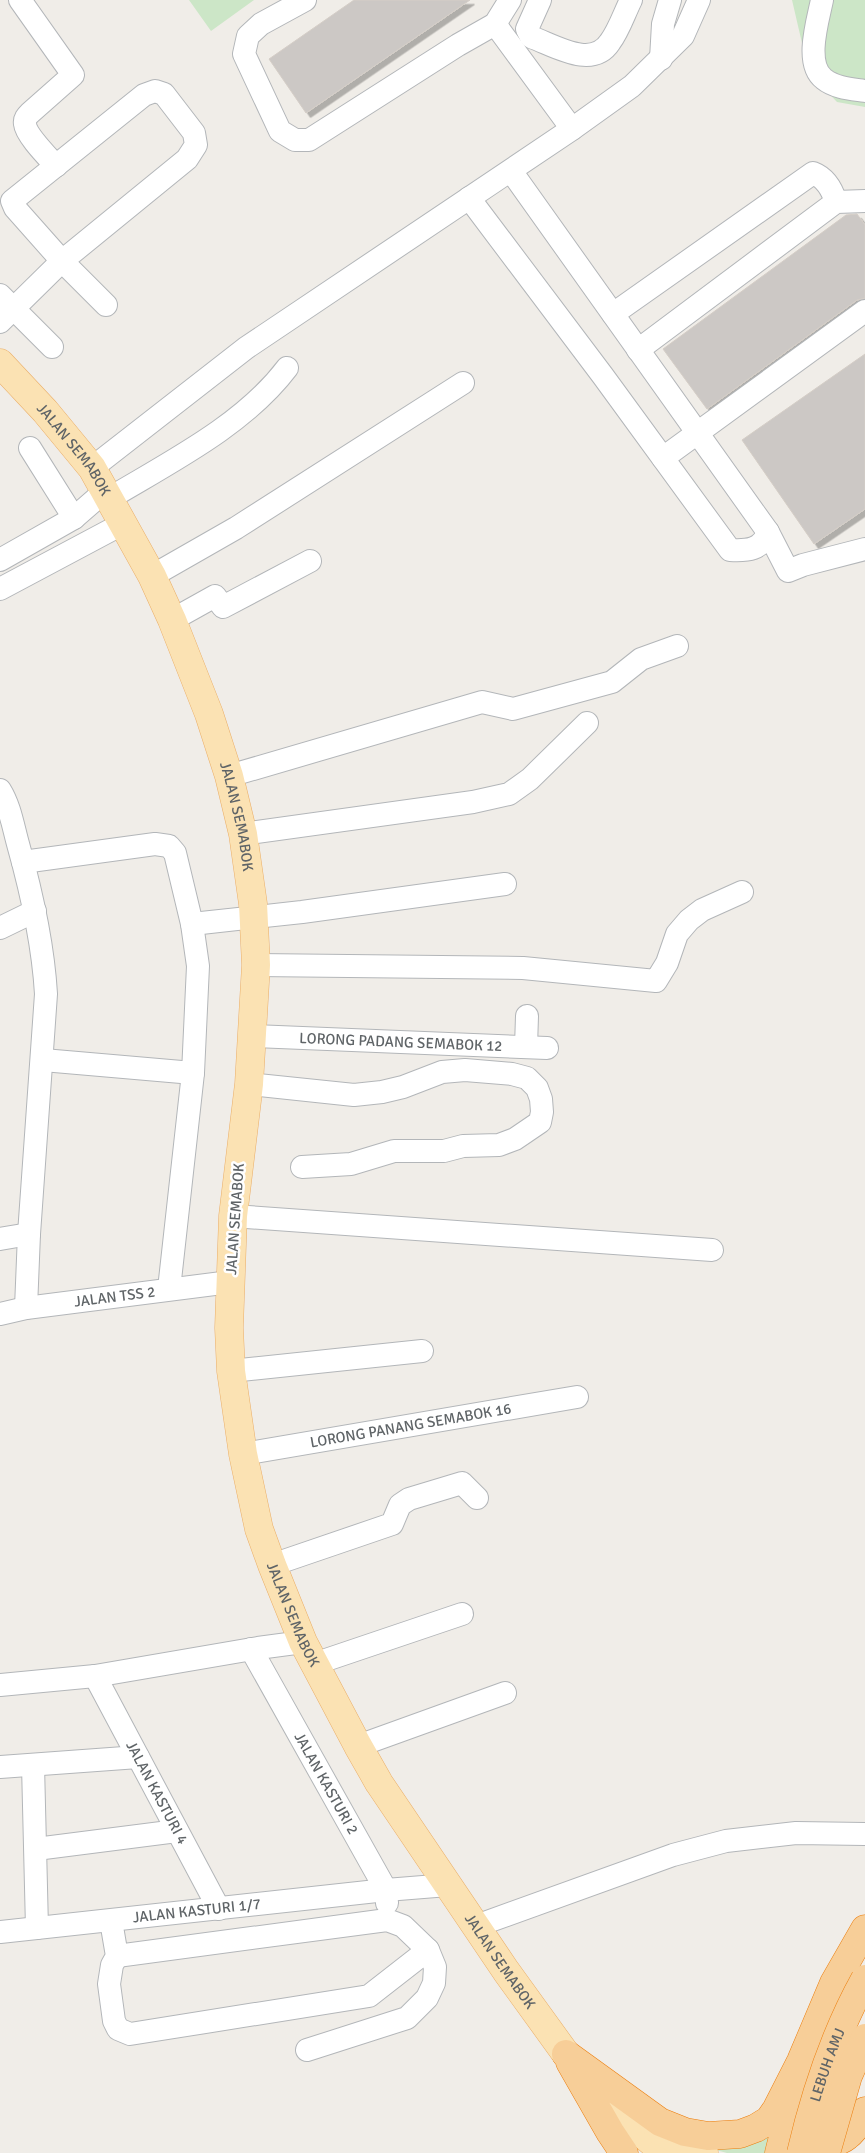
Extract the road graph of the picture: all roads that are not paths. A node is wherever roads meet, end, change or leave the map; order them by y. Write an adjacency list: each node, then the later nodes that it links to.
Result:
1 (20, 0): 13 (street)
2 (305, 0): 9 (street)
3 (510, 0): 9 (street)
4 (540, 0): 5 (street)
5 (631, 0)
6 (670, 0): 10 (street)
7 (699, 0): 10 (street)
8 (822, 0): 11 (street)
9 (495, 24): 12 (street)
10 (662, 59): 12 (street)
11 (865, 92)
12 (572, 129): 14 (street)
13 (56, 166): 18 (street); 18 (street)
14 (511, 170): 15 (street); 22 (street)
15 (469, 198): 30 (street); 31 (street)
16 (865, 201): 17 (street)
17 (836, 202): 22 (street); 24 (street)
18 (62, 261): 19 (street); 20 (street)
19 (106, 305)
20 (5, 309): 23 (street)
21 (865, 311): 28 (street)
22 (612, 314): 24 (street)
23 (52, 347)
24 (638, 350): 28 (street)
25 (287, 368): 32 (street)
26 (4, 373): 31 (main road, JALAN SEMABOK)
27 (462, 383): 39 (street)
28 (698, 433): 30 (street); 35 (street)
29 (30, 448): 33 (street)
30 (663, 458): 35 (street)
31 (92, 468): 32 (main road, JALAN SEMABOK)
32 (108, 495): 33 (street); 34 (main road, JALAN SEMABOK)
33 (74, 518): 37 (street)
34 (124, 523): 39 (main road, JALAN SEMABOK); 40 (street)
35 (768, 532): 36 (street)
36 (865, 549)
37 (0, 560)
38 (310, 560): 41 (street)
39 (152, 576): 41 (main road, JALAN SEMABOK)
40 (0, 589)
41 (172, 620): 44 (main road, JALAN SEMABOK)
42 (677, 646): 44 (street)
43 (587, 723): 46 (street)
44 (229, 776): 46 (main road, JALAN SEMABOK)
45 (0, 790): 47 (street)
46 (243, 834): 51 (main road, JALAN SEMABOK)
47 (23, 862): 50 (street); 52 (street)
48 (505, 884): 51 (street)
49 (742, 892): 54 (street)
50 (36, 911): 53 (street); 57 (street)
51 (254, 918): 52 (street); 54 (main road, JALAN SEMABOK)
52 (192, 924): 58 (street)
53 (0, 928)
54 (256, 965): 56 (main road, JALAN SEMABOK)
55 (527, 1016): 56 (street, LORONG PADANG SEMABOK 12)
56 (253, 1036): 59 (main road, JALAN SEMABOK)
57 (43, 1060): 58 (street); 62 (street)
58 (193, 1073): 66 (street)
59 (249, 1084): 60 (street); 61 (main road, JALAN SEMABOK)
60 (302, 1167)
61 (233, 1216): 64 (street); 65 (main road, JALAN SEMABOK)
62 (29, 1234): 63 (street); 67 (street)
63 (0, 1239)
64 (712, 1250)
65 (230, 1282): 66 (street, JALAN TSS 2); 70 (main road, JALAN SEMABOK)
66 (169, 1289): 67 (street, JALAN TSS 2)
67 (26, 1308): 68 (street, JALAN TSS 2)
68 (0, 1314)
69 (422, 1350): 70 (street)
70 (231, 1371): 72 (main road, JALAN SEMABOK)
71 (577, 1397): 72 (street, LORONG PANANG SEMABOK 16)
72 (243, 1454): 74 (main road, JALAN SEMABOK)
73 (477, 1498): 74 (street)
74 (272, 1565): 77 (main road, JALAN SEMABOK)
75 (462, 1614): 77 (street)
76 (260, 1648): 77 (street); 78 (street); 89 (street, JALAN KASTURI 2)
77 (309, 1653): 81 (main road, JALAN SEMABOK)
78 (95, 1676): 79 (street); 82 (street, JALAN KASTURI 4)
79 (0, 1685)
80 (505, 1693): 81 (street)
81 (358, 1746): 88 (main road, JALAN SEMABOK)
82 (138, 1757): 83 (street); 85 (street, JALAN KASTURI 4)
83 (33, 1765): 84 (street); 87 (street)
84 (0, 1767)
85 (177, 1831): 87 (street); 90 (street, JALAN KASTURI 4)
86 (865, 1834): 93 (street)
87 (36, 1849): 94 (street)
88 (448, 1885): 89 (street, JALAN KASTURI 1/7); 93 (main road, JALAN SEMABOK)
89 (394, 1889): 90 (street, JALAN KASTURI 1/7); 92 (street, JALAN KASTURI 2)
90 (219, 1909): 91 (street, JALAN KASTURI 1/7)
91 (111, 1920): 94 (street, JALAN KASTURI 1/7); 98 (street)
92 (387, 1920): 97 (street); 98 (street)
93 (476, 1926): 102 (main road, JALAN SEMABOK)
94 (37, 1928): 96 (street, JALAN KASTURI 1/7)
95 (865, 1929): 103 (highway)
96 (0, 1932)
97 (428, 1950): 98 (street); 101 (street)
98 (117, 1956)
99 (865, 1979): 109 (highway, LEBUH AMJ, bridge)
100 (865, 2038): 110 (highway, LEBUH AMJ, bridge)
101 (307, 2050)
102 (566, 2054): 103 (highway); 105 (highway); 106 (main road, JALAN SEMABOK); 107 (main road, JALAN SEMABOK)
103 (801, 2061): 104 (highway); 108 (highway)
104 (865, 2112)
105 (624, 2153)
106 (671, 2153)
107 (704, 2153)
108 (779, 2153)
109 (801, 2153)
110 (826, 2153)

